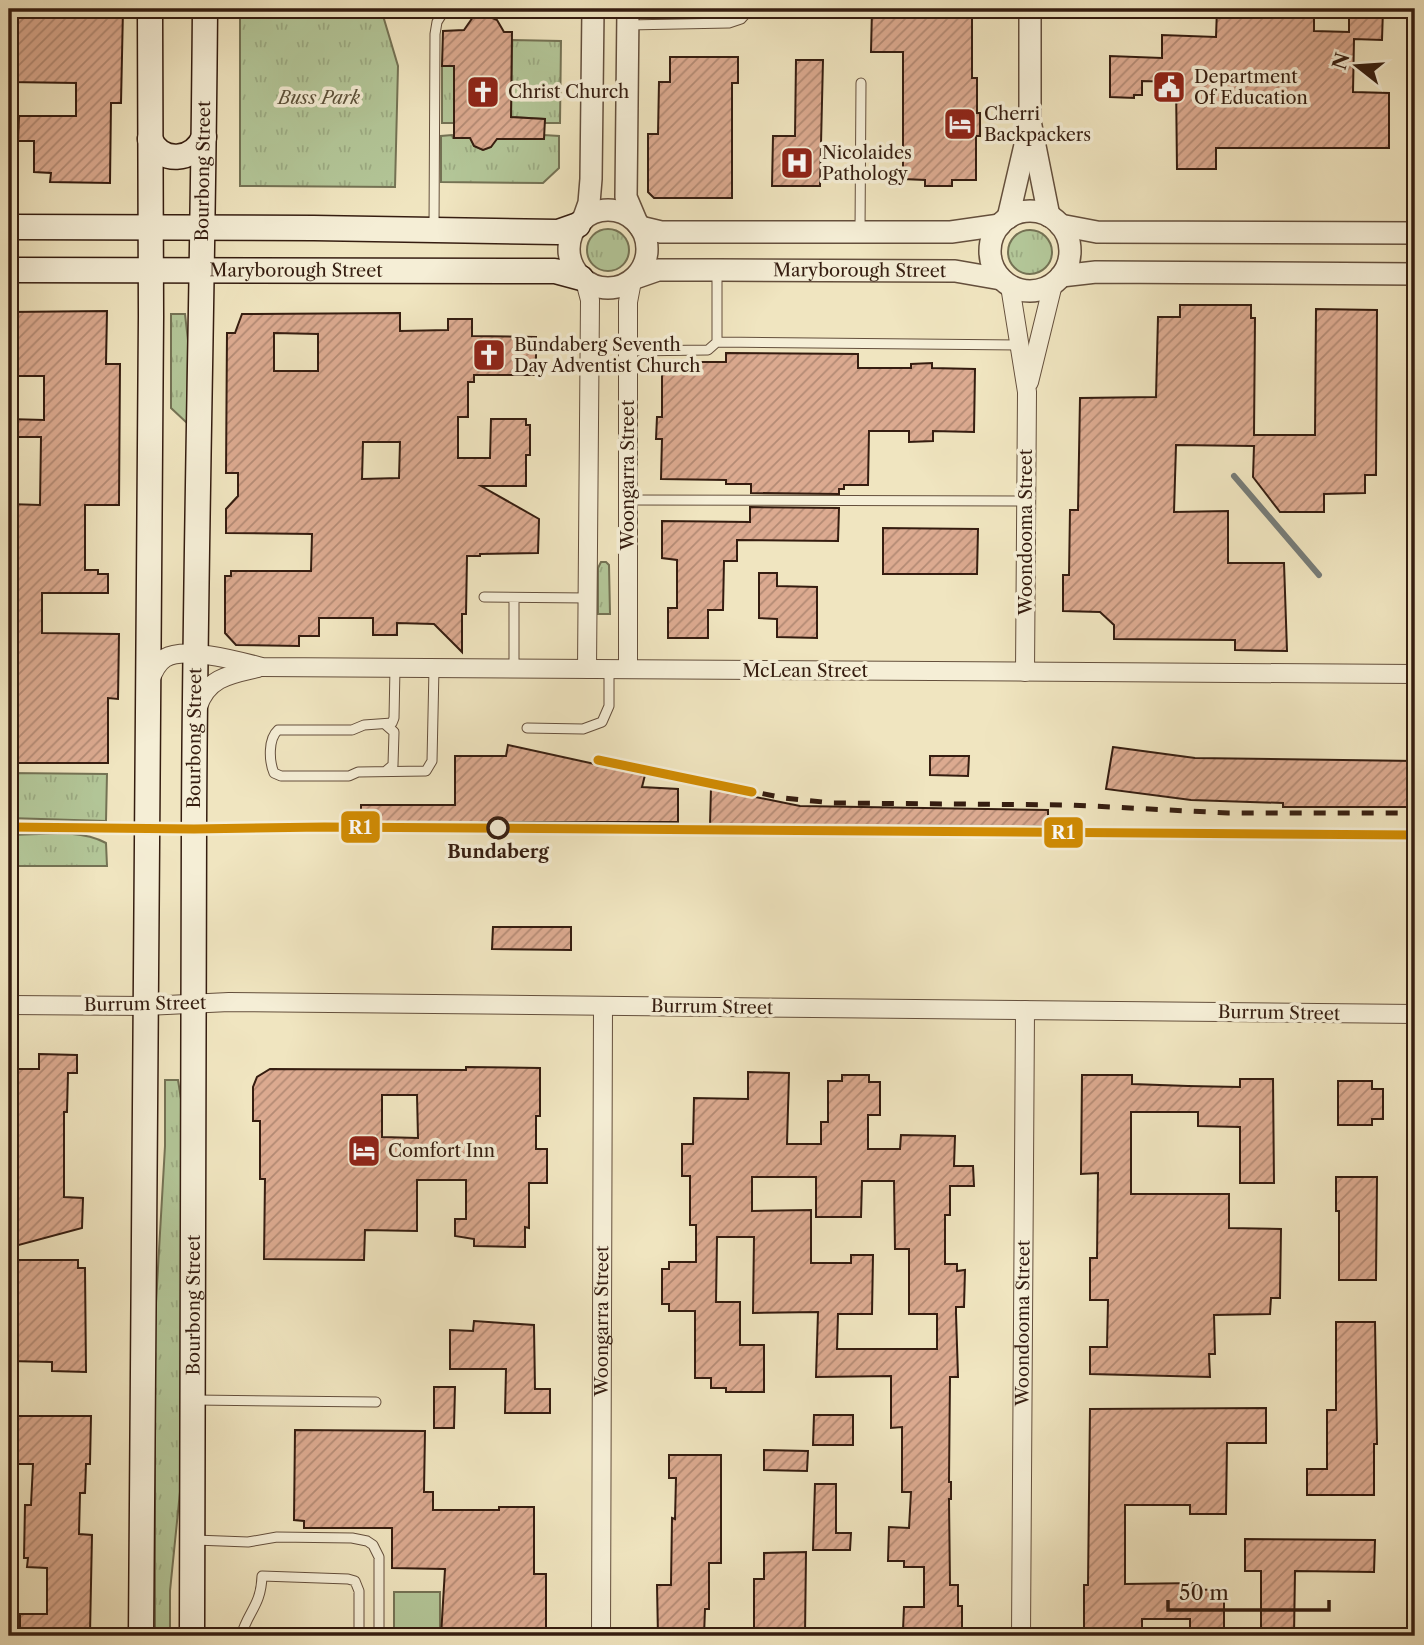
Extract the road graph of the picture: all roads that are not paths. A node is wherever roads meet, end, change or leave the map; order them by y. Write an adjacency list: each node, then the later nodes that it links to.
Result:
1 (150, 9): 14 (main road)
2 (205, 9): 13 (main road, Bourbong Street)
3 (445, 9): 23 (lane)
4 (518, 9): 5 (lane)
5 (593, 9): 11 (street)
6 (750, 9): 8 (lane)
7 (1030, 9): 10 (street)
8 (628, 17): 12 (street)
9 (861, 83): 24 (lane)
10 (1030, 121): 15 (street); 16 (street)
11 (592, 133): 12 (street); 17 (street)
12 (627, 133): 18 (street)
13 (204, 137): 14 (main road); 20 (main road, Bourbong Street)
14 (150, 139): 21 (main road)
15 (1004, 221): 16 (street); 24 (street); 35 (street)
16 (1055, 221): 25 (street); 34 (street)
17 (580, 222): 18 (street); 23 (main road); 32 (street)
18 (638, 225): 24 (street); 33 (street)
19 (9, 228): 21 (main road)
20 (203, 228): 21 (main road); 22 (main road); 28 (main road, Bourbong Street)
21 (150, 229): 27 (main road)
22 (372, 230): 23 (main road); 29 (main road)
23 (434, 230)
24 (860, 232)
25 (1415, 233)
26 (9, 270): 27 (main road, Maryborough Street)
27 (151, 270): 28 (main road, Maryborough Street); 55 (main road)
28 (201, 270): 29 (main road, Maryborough Street); 45 (main road, Bourbong Street)
29 (371, 270): 32 (main road, Maryborough Street)
30 (717, 270): 33 (street, Maryborough Street); 35 (street, Maryborough Street); 36 (lane)
31 (1415, 274): 34 (street)
32 (583, 279): 33 (street); 44 (street)
33 (634, 279): 38 (street, Woongarra Street)
34 (1057, 280): 35 (street); 39 (street, Woondooma Street)
35 (1005, 282): 37 (street, Woondooma Street)
36 (717, 342): 37 (lane); 38 (lane)
37 (1019, 345): 39 (street, Woondooma Street)
38 (628, 351): 40 (street, Woongarra Street)
39 (1027, 392): 41 (street, Woondooma Street)
40 (627, 500): 41 (lane); 52 (street, Woongarra Street)
41 (1026, 501): 53 (street, Woondooma Street)
42 (484, 597): 43 (lane)
43 (514, 598): 44 (lane); 49 (lane)
44 (587, 598): 50 (street)
45 (196, 655): 46 (street, McLean Street); 55 (street, McLean Street); 56 (main road, Bourbong Street)
46 (262, 667): 47 (street, McLean Street); 56 (street)
47 (395, 668): 48 (street, McLean Street); 57 (lane)
48 (433, 668): 49 (street, McLean Street); 59 (lane)
49 (513, 669): 50 (street, McLean Street)
50 (587, 669): 51 (street, McLean Street)
51 (609, 669): 52 (street, McLean Street); 58 (lane)
52 (628, 669): 53 (street, McLean Street)
53 (1025, 672): 54 (street, McLean Street)
54 (1415, 674)
55 (148, 687): 62 (main road)
56 (195, 723): 60 (main road, Bourbong Street)
57 (386, 725): 59 (lane); 59 (lane)
58 (527, 728)
59 (384, 772)
60 (194, 1002): 62 (street, Burrum Street); 63 (street, Burrum Street); 66 (main road, Bourbong Street)
61 (9, 1005): 62 (street, Burrum Street)
62 (145, 1006): 69 (main road)
63 (603, 1006): 64 (street, Burrum Street); 74 (street, Woongarra Street)
64 (1025, 1010): 65 (street, Burrum Street); 75 (street, Woondooma Street)
65 (1415, 1014)
66 (193, 1399): 67 (lane); 68 (main road, Bourbong Street)
67 (376, 1402)
68 (193, 1540): 70 (main road, Bourbong Street); 73 (lane)
69 (141, 1636)
70 (192, 1636)
71 (242, 1636): 72 (lane)
72 (359, 1636)
73 (379, 1636)
74 (601, 1636)
75 (1021, 1636)

